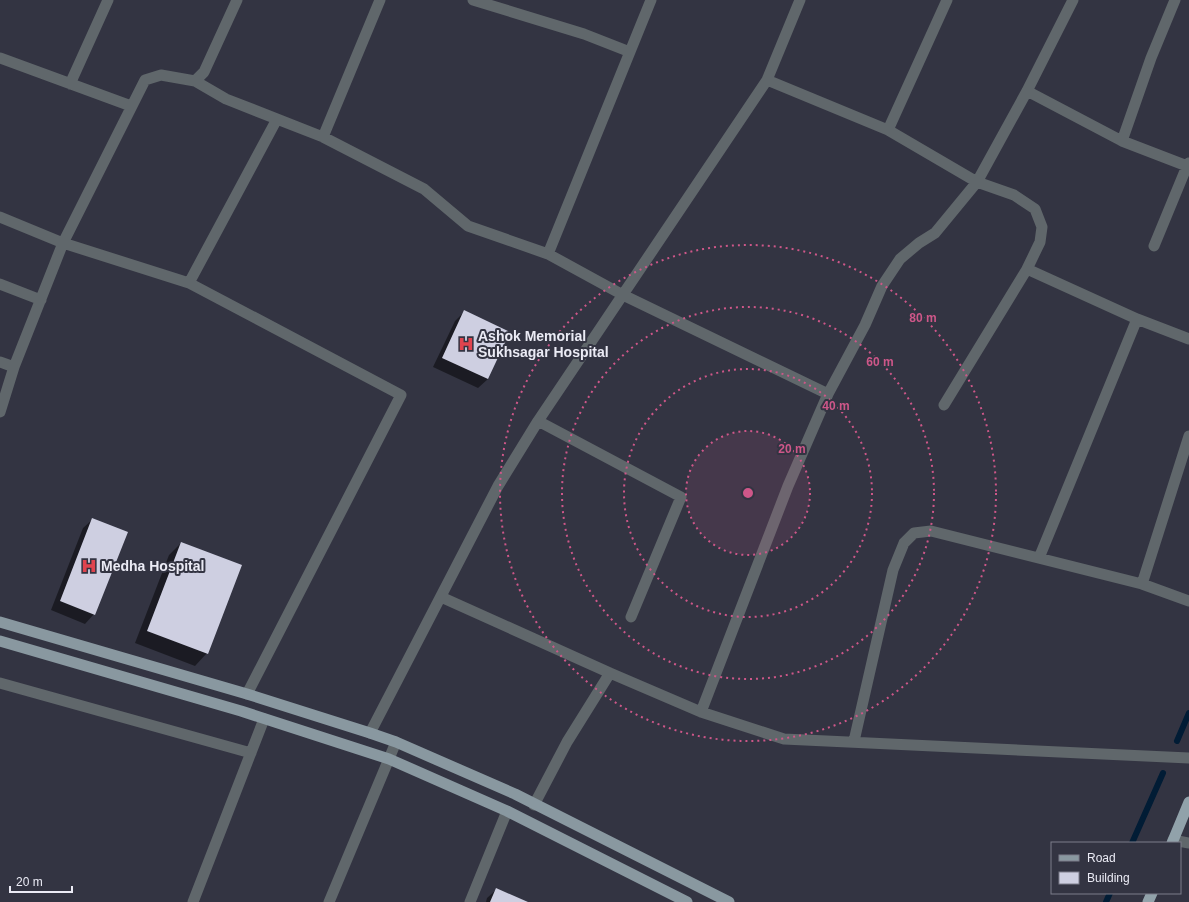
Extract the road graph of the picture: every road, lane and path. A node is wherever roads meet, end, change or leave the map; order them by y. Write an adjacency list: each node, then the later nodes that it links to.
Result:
1 (108, 0): 14 (street)
2 (237, 0): 13 (street)
3 (380, 0): 19 (street)
4 (473, 0): 10 (street)
5 (651, 0): 10 (street)
6 (800, 0): 12 (street)
7 (947, 0): 18 (street)
8 (1073, 0): 15 (street)
9 (1175, 0): 20 (street)
10 (630, 52): 26 (street)
11 (0, 58): 14 (street)
12 (767, 80): 18 (street); 30 (street)
13 (195, 81): 16 (street); 17 (street)
14 (70, 84): 16 (street)
15 (1028, 91): 20 (street); 22 (street)
16 (132, 106): 24 (street)
17 (277, 119): 19 (street); 28 (street)
18 (888, 130): 22 (street)
19 (323, 137): 26 (street)
20 (1122, 141): 21 (street)
21 (1188, 164): 25 (street)
22 (976, 182): 27 (street); 36 (street)
23 (0, 218): 24 (street)
24 (63, 243): 28 (street); 31 (street)
25 (1154, 246)
26 (548, 254): 30 (street)
27 (1027, 269): 32 (street); 37 (street)
28 (189, 283): 50 (street)
29 (0, 284): 31 (street)
30 (623, 295): 36 (street); 39 (street)
31 (41, 300): 35 (street)
32 (1137, 319): 33 (street); 41 (street)
33 (1189, 339)
34 (0, 362): 35 (street)
35 (14, 367): 38 (street)
36 (828, 394): 51 (street)
37 (944, 405)
38 (0, 412)
39 (538, 421): 43 (street); 45 (street)
40 (1189, 436): 42 (street)
41 (1039, 558): 42 (street); 54 (street)
42 (1142, 584): 44 (street)
43 (441, 597): 48 (street); 53 (street)
44 (1189, 601)
45 (631, 616)
46 (0, 622): 50 (main road)
47 (0, 641): 52 (main road)
48 (610, 673): 51 (street); 60 (street)
49 (0, 683): 56 (street)
50 (247, 694): 53 (main road)
51 (701, 712): 54 (street)
52 (264, 719): 56 (street); 58 (main road)
53 (370, 733): 55 (main road)
54 (854, 741): 57 (street)
55 (396, 742): 58 (street); 60 (main road)
56 (251, 753): 66 (street)
57 (1189, 758)
58 (389, 759): 61 (main road); 67 (street)
59 (1189, 802): 62 (highway)
60 (534, 805): 63 (main road)
61 (507, 811): 64 (main road); 68 (street)
62 (1173, 842)
63 (648, 862): 64 (main road); 69 (main road)
64 (639, 878): 65 (main road)
65 (679, 900)
66 (194, 902)
67 (329, 902)
68 (470, 902)
69 (729, 902)

